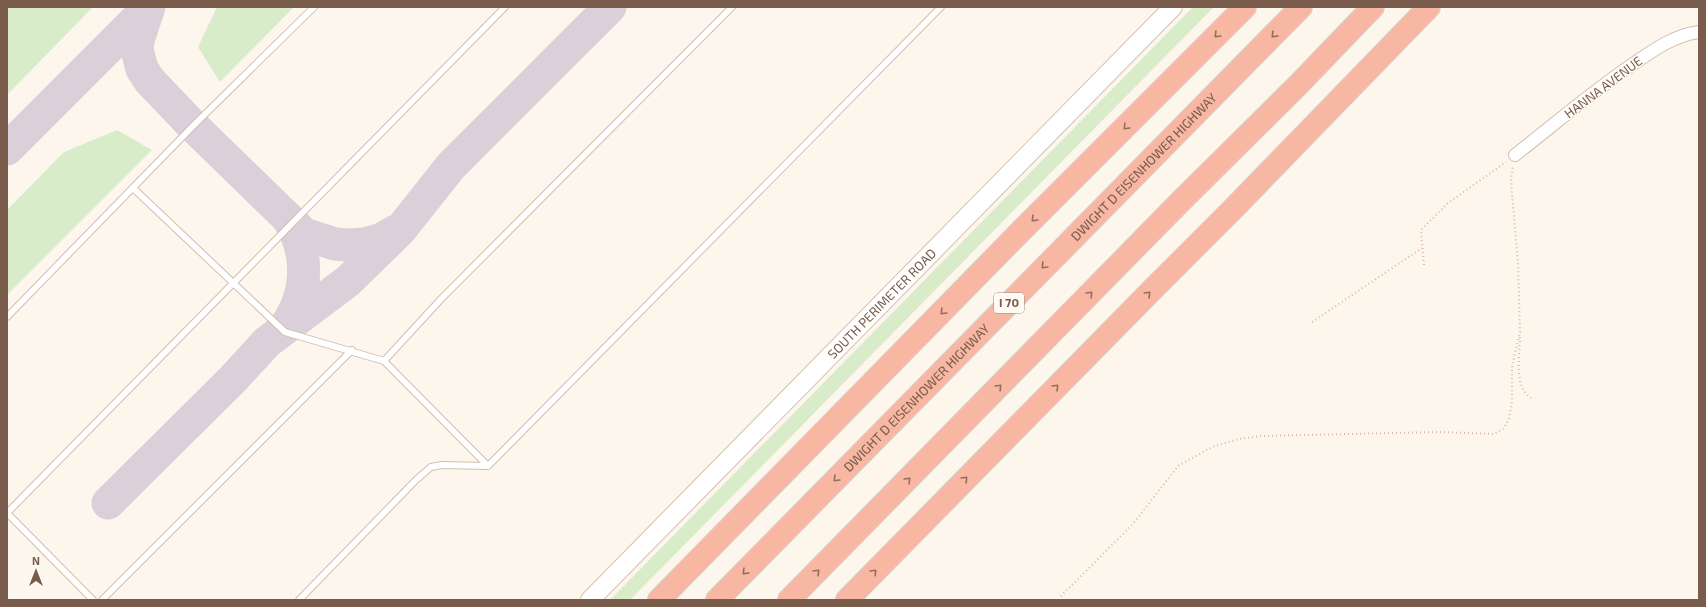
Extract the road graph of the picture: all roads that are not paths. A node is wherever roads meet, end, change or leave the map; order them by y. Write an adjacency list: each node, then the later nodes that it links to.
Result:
1 (314, 7): 12 (lane)
2 (505, 7): 13 (lane)
3 (732, 7): 16 (lane)
4 (941, 7): 17 (lane)
5 (1173, 7): 22 (street, SOUTH PERIMETER ROAD)
6 (1245, 7): 23 (highway, one-way to 23)
7 (1301, 7): 24 (highway, DWIGHT D EISENHOWER HIGHWAY / I 70, one-way to 24)
8 (1373, 7): 25 (highway, one-way to 8)
9 (1429, 7): 26 (highway, one-way to 9)
10 (1699, 32): 11 (street, HANNA AVENUE)
11 (1515, 155)
12 (133, 188): 13 (lane); 14 (lane)
13 (234, 283): 15 (lane); 18 (lane)
14 (7, 317)
15 (352, 350): 16 (lane); 20 (lane)
16 (384, 361): 17 (lane)
17 (488, 466): 21 (lane)
18 (7, 513): 19 (lane)
19 (93, 600)
20 (102, 600)
21 (299, 600)
22 (590, 600)
23 (659, 600)
24 (717, 600)
25 (789, 600)
26 (847, 600)

